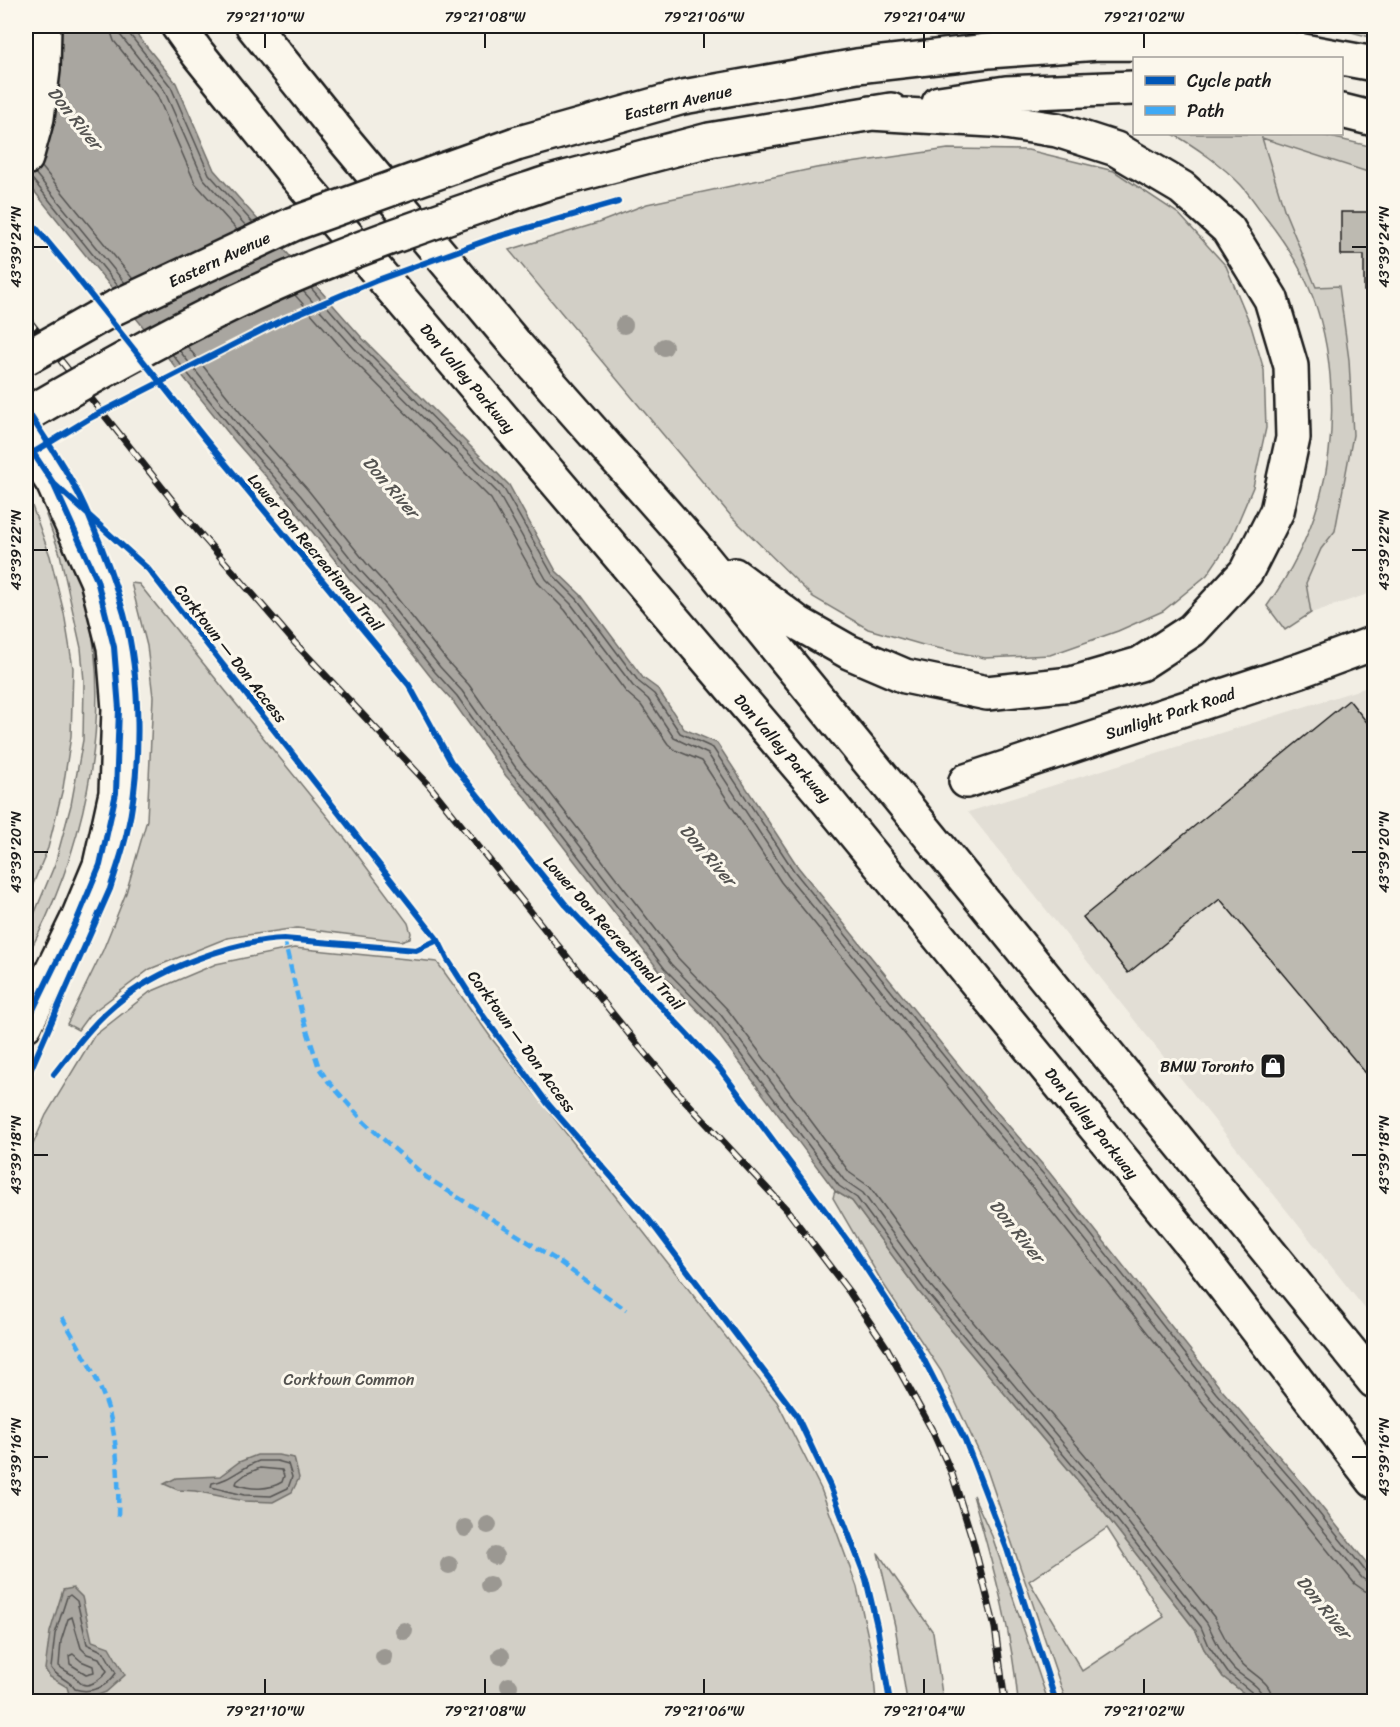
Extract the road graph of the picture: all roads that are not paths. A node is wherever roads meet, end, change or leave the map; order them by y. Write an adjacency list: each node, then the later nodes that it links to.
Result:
1 (44, 26): 11 (main road)
2 (178, 26): 20 (main road, Don Valley Parkway)
3 (254, 26): 15 (main road)
4 (1336, 57): 12 (main road, Eastern Avenue, bridge)
5 (1343, 58): 6 (main road, Eastern Avenue, bridge)
6 (1374, 64)
7 (1133, 88): 9 (main road)
8 (1343, 111): 10 (main road)
9 (870, 113): 13 (main road, bridge); 15 (main road)
10 (1374, 119)
11 (26, 158)
12 (26, 358)
13 (26, 415)
14 (26, 442): 18 (main road)
15 (692, 544): 19 (main road)
16 (1374, 643): 17 (main road, Sunlight Park Road)
17 (966, 781)
18 (26, 1024)
19 (1374, 1381)
20 (1374, 1481)

